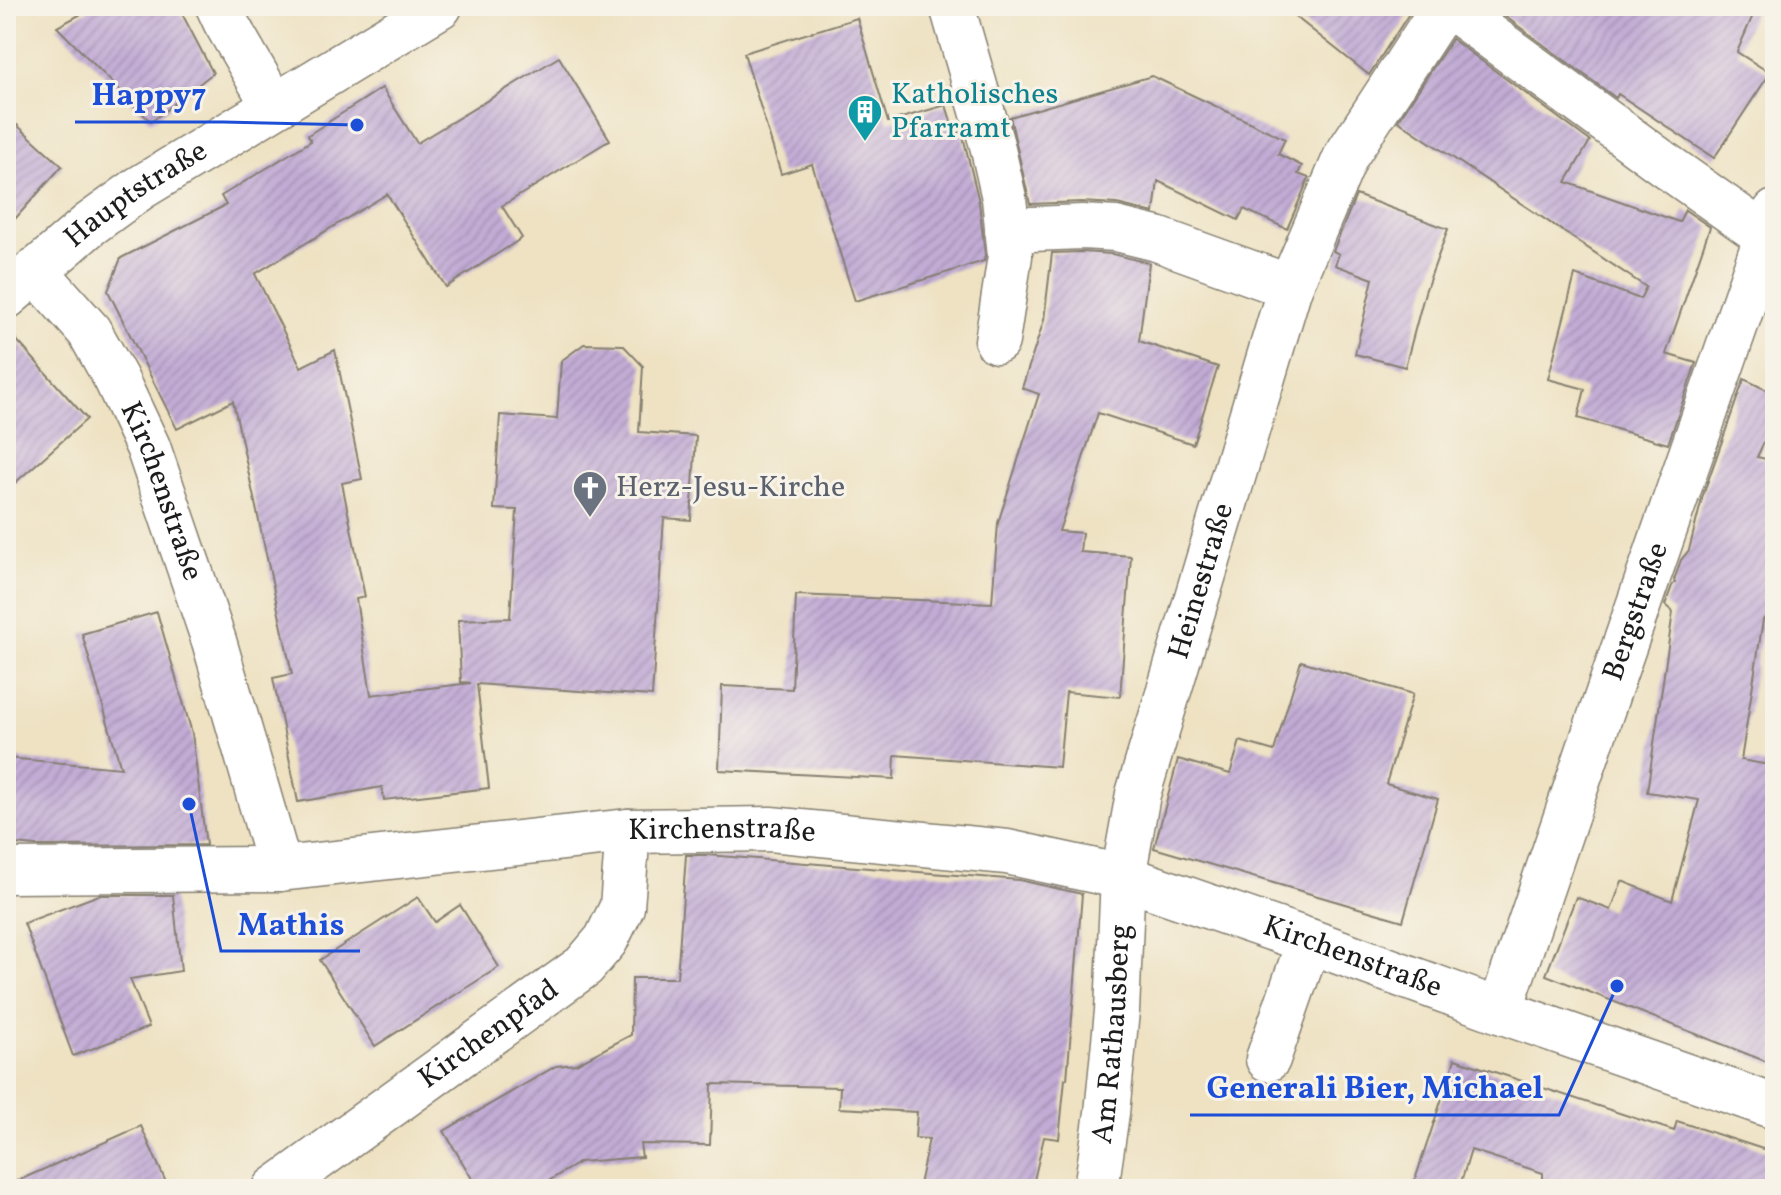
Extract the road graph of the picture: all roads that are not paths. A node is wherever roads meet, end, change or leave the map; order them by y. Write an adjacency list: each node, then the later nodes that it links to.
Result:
1 (218, 6): 5 (street)
2 (440, 6): 5 (street, Hauptstraße)
3 (952, 6): 7 (street)
4 (1446, 6): 6 (street, Heinestraße); 9 (street, Heinestraße)
5 (274, 106): 8 (street, Hauptstraße)
6 (1772, 229): 16 (street, Bergstraße)
7 (1007, 230): 9 (street); 10 (street)
8 (21, 284): 12 (street, Kirchenstraße)
9 (1290, 287): 14 (street, Heinestraße)
10 (997, 341)
11 (628, 831): 12 (street, Kirchenstraße); 14 (street, Kirchenstraße); 19 (street, Kirchenpfad)
12 (280, 869): 13 (street)
13 (6, 871)
14 (1123, 877): 15 (street, Kirchenstraße); 20 (street, Am Rathausberg)
15 (1309, 941): 16 (street, Kirchenstraße); 17 (street)
16 (1500, 1011): 18 (street, Kirchenstraße)
17 (1268, 1059)
18 (1775, 1107)
19 (275, 1189)
20 (1096, 1189)

